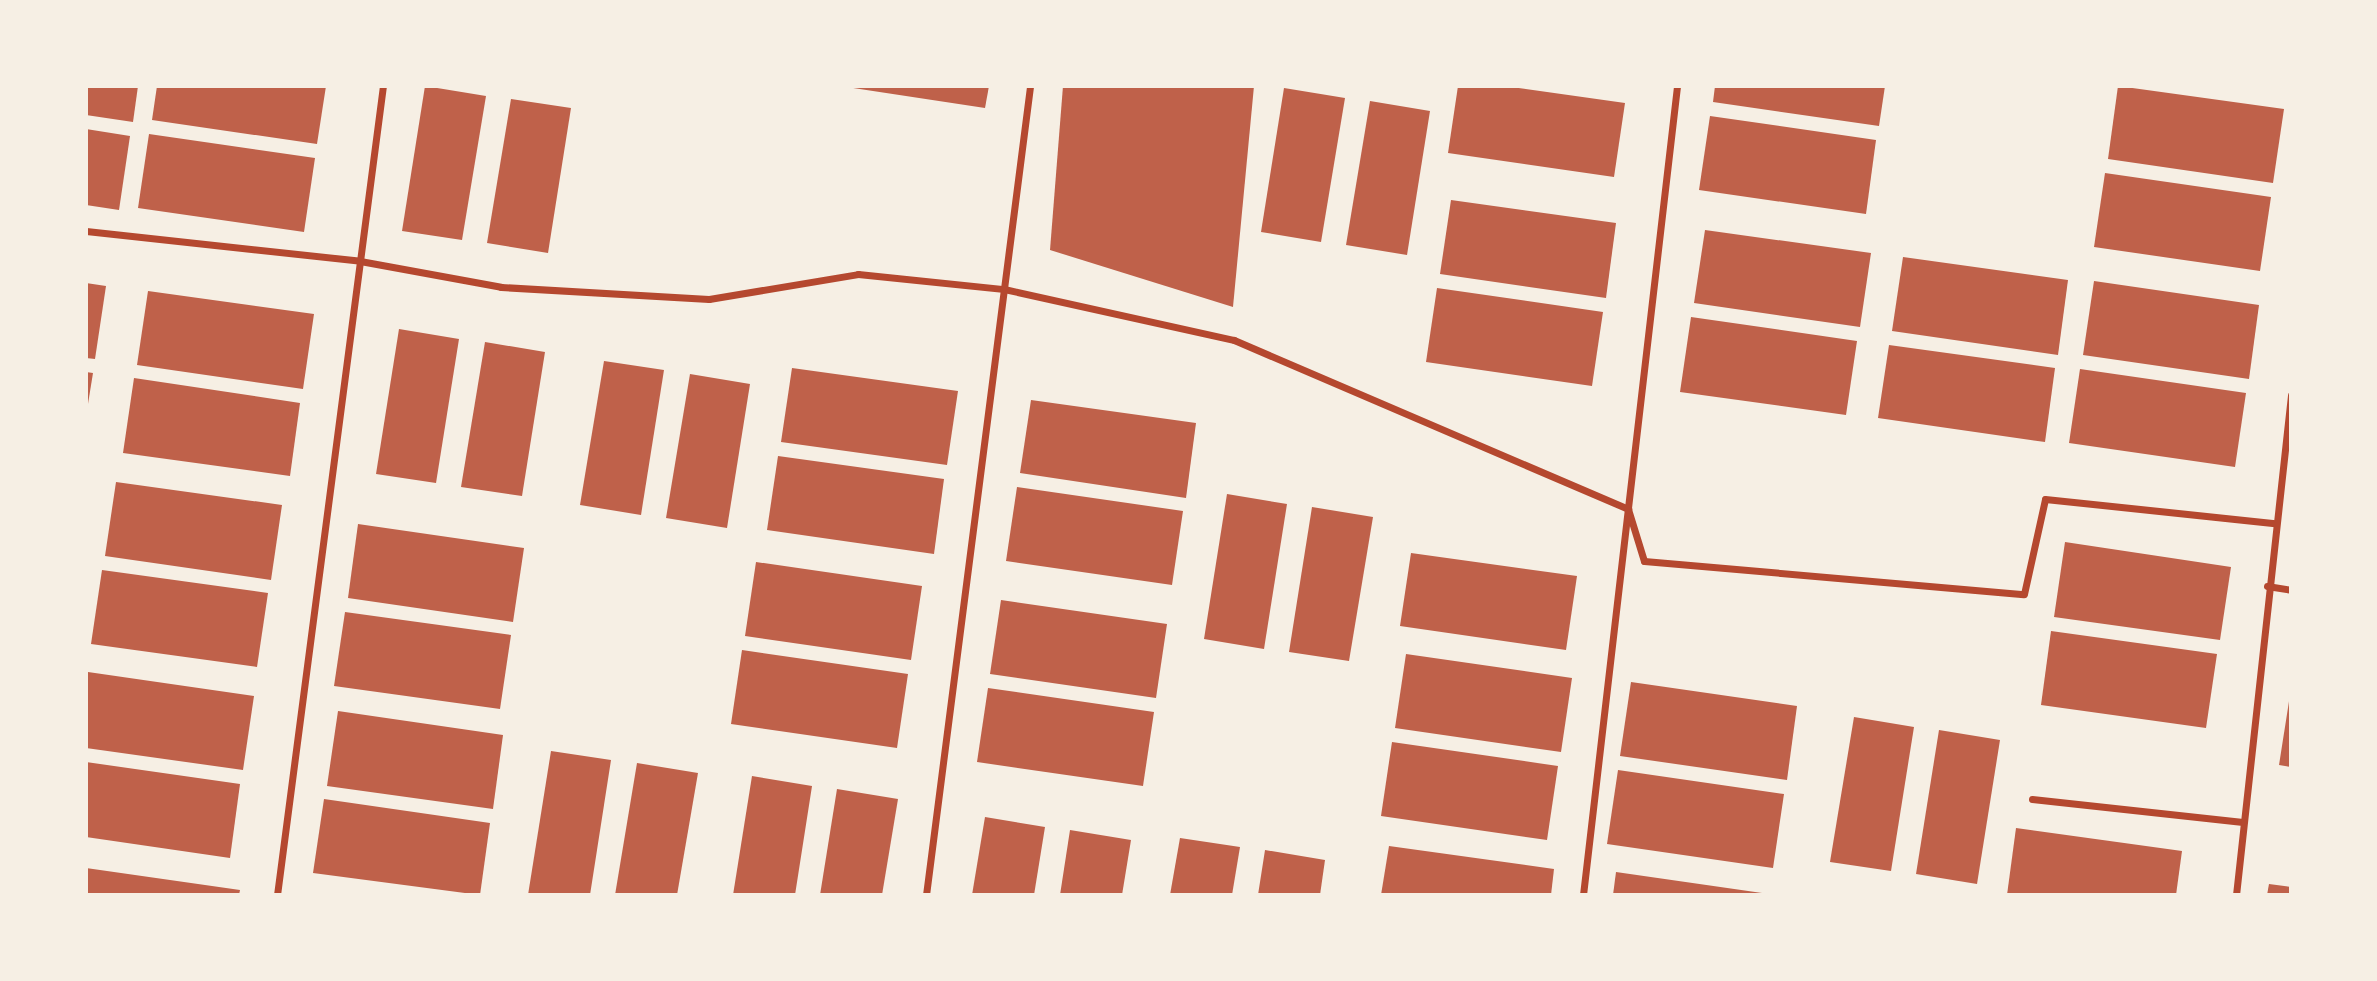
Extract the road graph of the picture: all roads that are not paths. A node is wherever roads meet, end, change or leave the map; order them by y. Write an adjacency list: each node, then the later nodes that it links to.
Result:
1 (383, 86): 5 (street)
2 (1030, 86): 6 (street)
3 (1677, 86): 8 (street)
4 (86, 231): 5 (street)
5 (360, 261): 6 (street); 14 (street)
6 (1004, 289): 8 (street); 15 (street)
7 (2291, 395): 9 (street)
8 (1628, 509): 9 (street); 16 (street)
9 (2275, 523): 10 (street)
10 (2267, 586): 11 (street); 13 (street)
11 (2291, 590)
12 (2032, 799): 13 (street)
13 (2243, 822): 17 (street)
14 (277, 895)
15 (926, 895)
16 (1583, 895)
17 (2236, 895)

